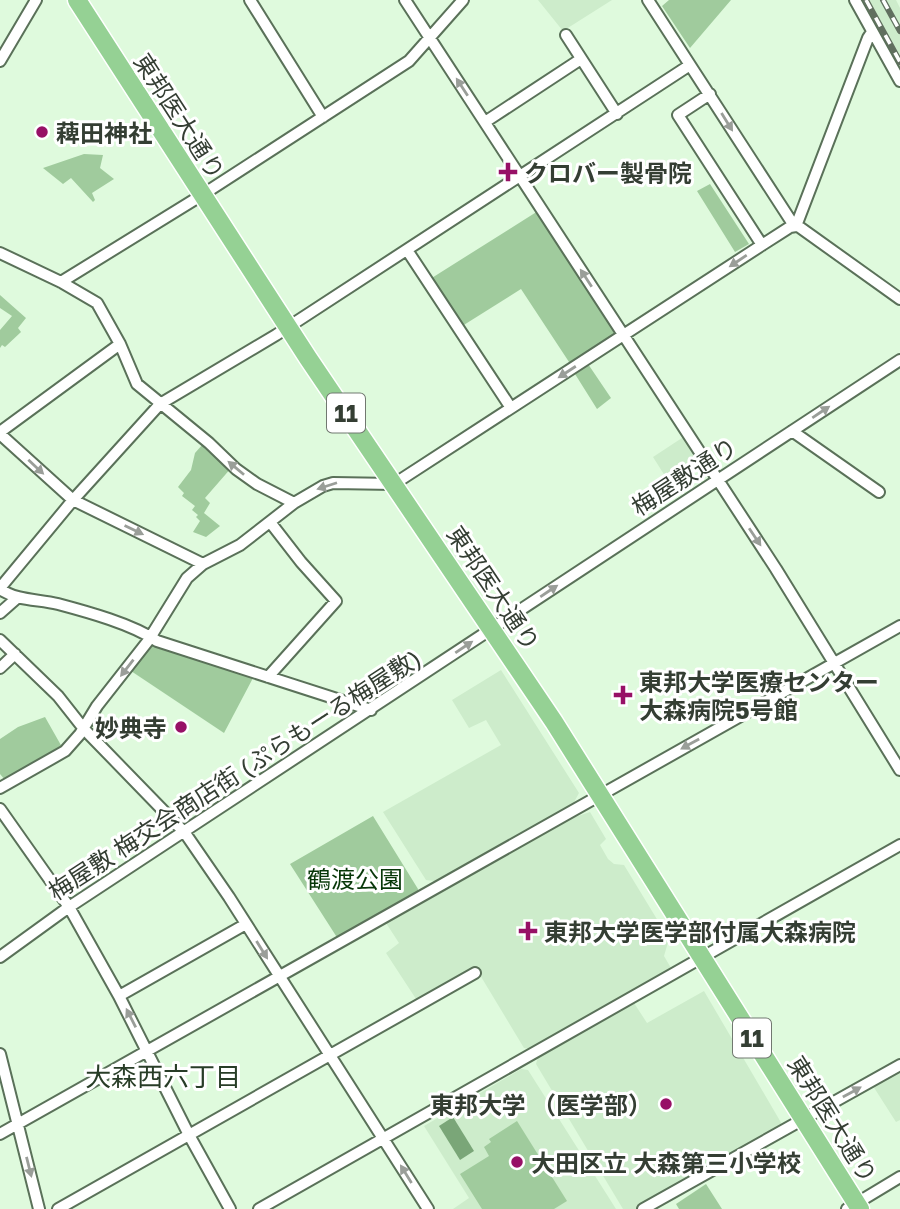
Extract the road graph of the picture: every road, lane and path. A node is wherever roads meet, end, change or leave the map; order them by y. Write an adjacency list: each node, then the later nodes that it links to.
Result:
1 (36, 0): 12 (street)
2 (77, 0): 20 (main road, 東邦医大通り / 11)
3 (250, 0): 17 (street)
4 (405, 0): 10 (street)
5 (463, 0): 10 (street)
6 (648, 0): 13 (street)
7 (855, 0): 8 (street)
8 (872, 32): 14 (street); 21 (street)
9 (566, 35): 11 (street)
10 (430, 38): 17 (street); 18 (street, one-way to 10)
11 (581, 59): 16 (street); 18 (street)
12 (0, 61)
13 (690, 65): 15 (street); 16 (street)
14 (900, 81)
15 (709, 94): 21 (street, one-way to 21); 22 (street)
16 (617, 114): 19 (street)
17 (323, 117): 20 (street)
18 (485, 122): 19 (street)
19 (520, 176): 23 (street); 28 (street, one-way to 19)
20 (202, 195): 25 (street); 27 (main road, 東邦医大通り / 11)
21 (796, 226): 22 (street); 26 (street)
22 (762, 245): 28 (street, one-way to 28)
23 (407, 250): 27 (street); 32 (street)
24 (0, 253): 25 (street)
25 (61, 282): 29 (street)
26 (900, 299)
27 (288, 327): 31 (street); 36 (main road, 東邦医大通り / 11)
28 (624, 335): 32 (street, one-way to 32); 35 (street)
29 (120, 344): 31 (street); 34 (street)
30 (900, 360): 33 (street, 梅屋敷通り, one-way to 30)
31 (159, 404): 38 (street); 39 (street, one-way to 31)
32 (511, 408): 36 (street)
33 (792, 431): 35 (street, 梅屋敷通り); 37 (street)
34 (0, 433): 38 (street, one-way to 38)
35 (718, 480): 46 (street, 梅屋敷通り, one-way to 35); 50 (street, one-way to 50)
36 (394, 484): 39 (street, one-way to 39); 46 (main road, 東邦医大通り / 11)
37 (880, 492)
38 (73, 500): 41 (street, one-way to 41); 42 (street)
39 (294, 503): 40 (street)
40 (270, 522): 41 (street); 52 (street)
41 (203, 564): 47 (street)
42 (0, 588): 43 (street)
43 (17, 598): 44 (street); 47 (street)
44 (0, 613)
45 (900, 626): 50 (street)
46 (492, 628): 53 (street, 梅屋敷 梅交会商店街 (ぷらもーる梅屋敷), one-way to 46); 57 (main road, 東邦医大通り / 11)
47 (151, 637): 52 (street); 54 (street, one-way to 54)
48 (0, 640): 49 (street)
49 (15, 654): 51 (street); 54 (street)
50 (835, 663): 55 (street); 57 (street, one-way to 57)
51 (0, 668)
52 (268, 677): 53 (street)
53 (370, 710): 59 (street, 梅屋敷 梅交会商店街 (ぷらもーる梅屋敷))
54 (84, 729): 56 (street); 59 (street)
55 (900, 770)
56 (0, 788)
57 (599, 796): 64 (main road, 東邦医大通り / 11); 66 (street)
58 (0, 809): 61 (street)
59 (185, 833): 61 (street, 梅屋敷 梅交会商店街 (ぷらもーる梅屋敷)); 62 (street)
60 (900, 845): 64 (street)
61 (69, 907): 63 (street, 梅屋敷 梅交会商店街 (ぷらもーる梅屋敷)); 67 (street)
62 (246, 924): 66 (street, one-way to 66); 67 (street)
63 (0, 957)
64 (701, 958): 72 (main road, 東邦医大通り / 11); 76 (street)
65 (475, 973): 70 (street)
66 (279, 978): 68 (street); 70 (street)
67 (119, 996): 68 (street, one-way to 67)
68 (148, 1052): 73 (street); 75 (street)
69 (0, 1054): 73 (street)
70 (330, 1056): 75 (street); 76 (street)
71 (900, 1065): 72 (street, one-way to 71)
72 (803, 1119): 78 (main road, 東邦医大通り / 11); 84 (street)
73 (18, 1124): 74 (street); 79 (street, one-way to 79)
74 (0, 1134)
75 (189, 1135): 80 (street); 81 (street)
76 (383, 1138): 82 (street); 83 (street, one-way to 76)
77 (900, 1177): 78 (street)
78 (855, 1207)
79 (39, 1209)
80 (58, 1209)
81 (230, 1209)
82 (259, 1209)
83 (428, 1209)
84 (643, 1209)

